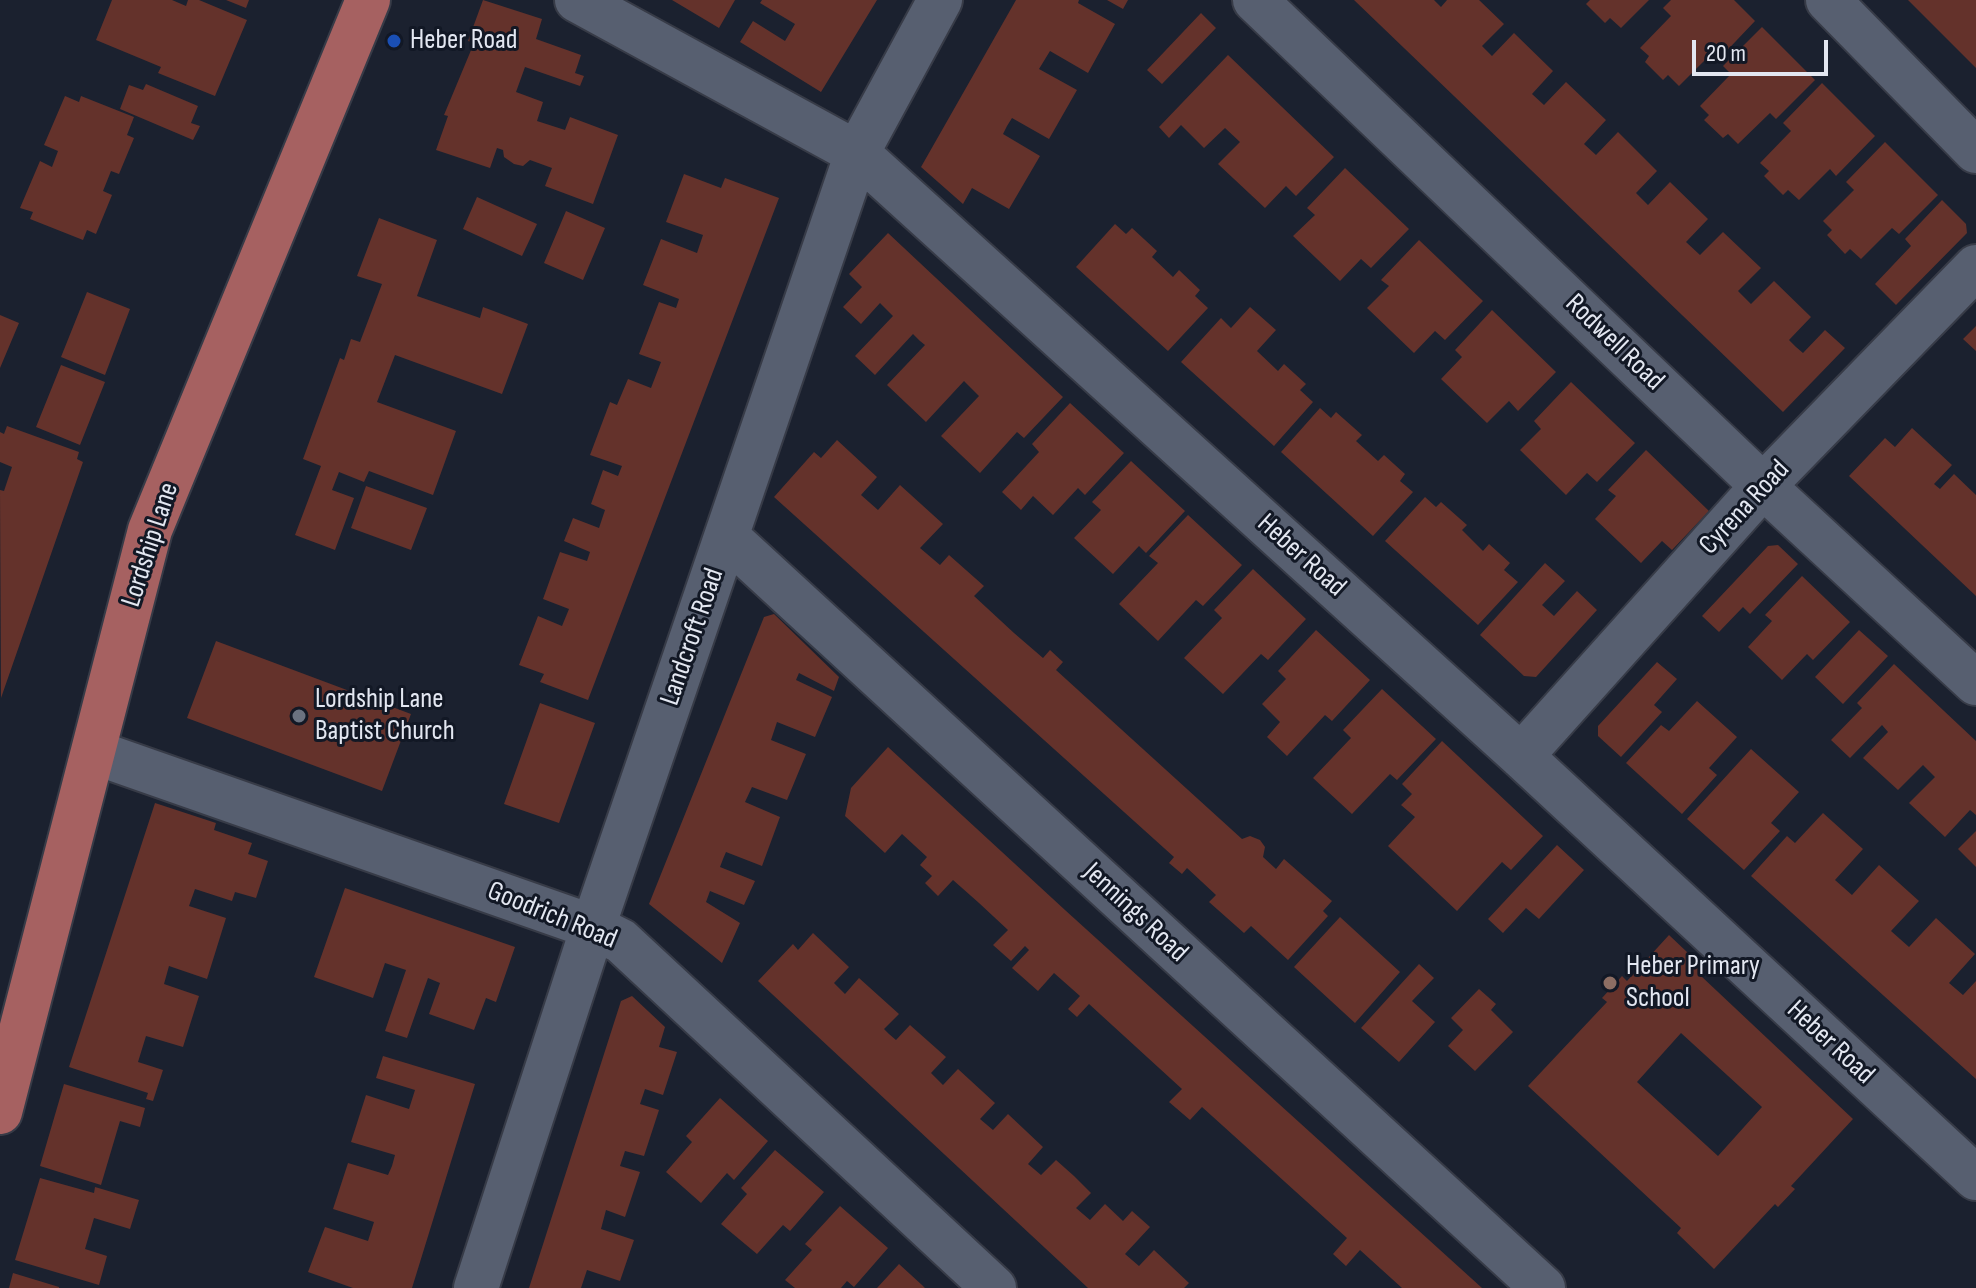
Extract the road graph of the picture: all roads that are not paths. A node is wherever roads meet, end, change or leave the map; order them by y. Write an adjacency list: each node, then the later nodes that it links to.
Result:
1 (368, 0): 12 (main road, Lordship Lane)
2 (940, 0): 7 (street, Landcroft Road)
3 (1255, 0): 9 (street, Rodwell Road)
4 (1828, 0): 6 (street)
5 (580, 1): 7 (street, Heber Road)
6 (1976, 151)
7 (857, 153): 10 (street, Landcroft Road); 13 (street, Heber Road)
8 (1976, 267): 9 (street, Cyrena Road)
9 (1763, 486): 11 (street, Rodwell Road); 13 (street, Cyrena Road)
10 (727, 537): 14 (street, Landcroft Road); 20 (street, Jennings Road)
11 (1976, 683)
12 (94, 752): 14 (street, Goodrich Road); 15 (main road, Lordship Lane)
13 (1521, 756): 17 (street, Heber Road)
14 (593, 927): 18 (street, Landcroft Road); 19 (street, Goodrich Road)
15 (8, 1047): 16 (main road, Lordship Lane)
16 (0, 1112)
17 (1976, 1178)
18 (476, 1288)
19 (994, 1288)
20 (1543, 1288)

